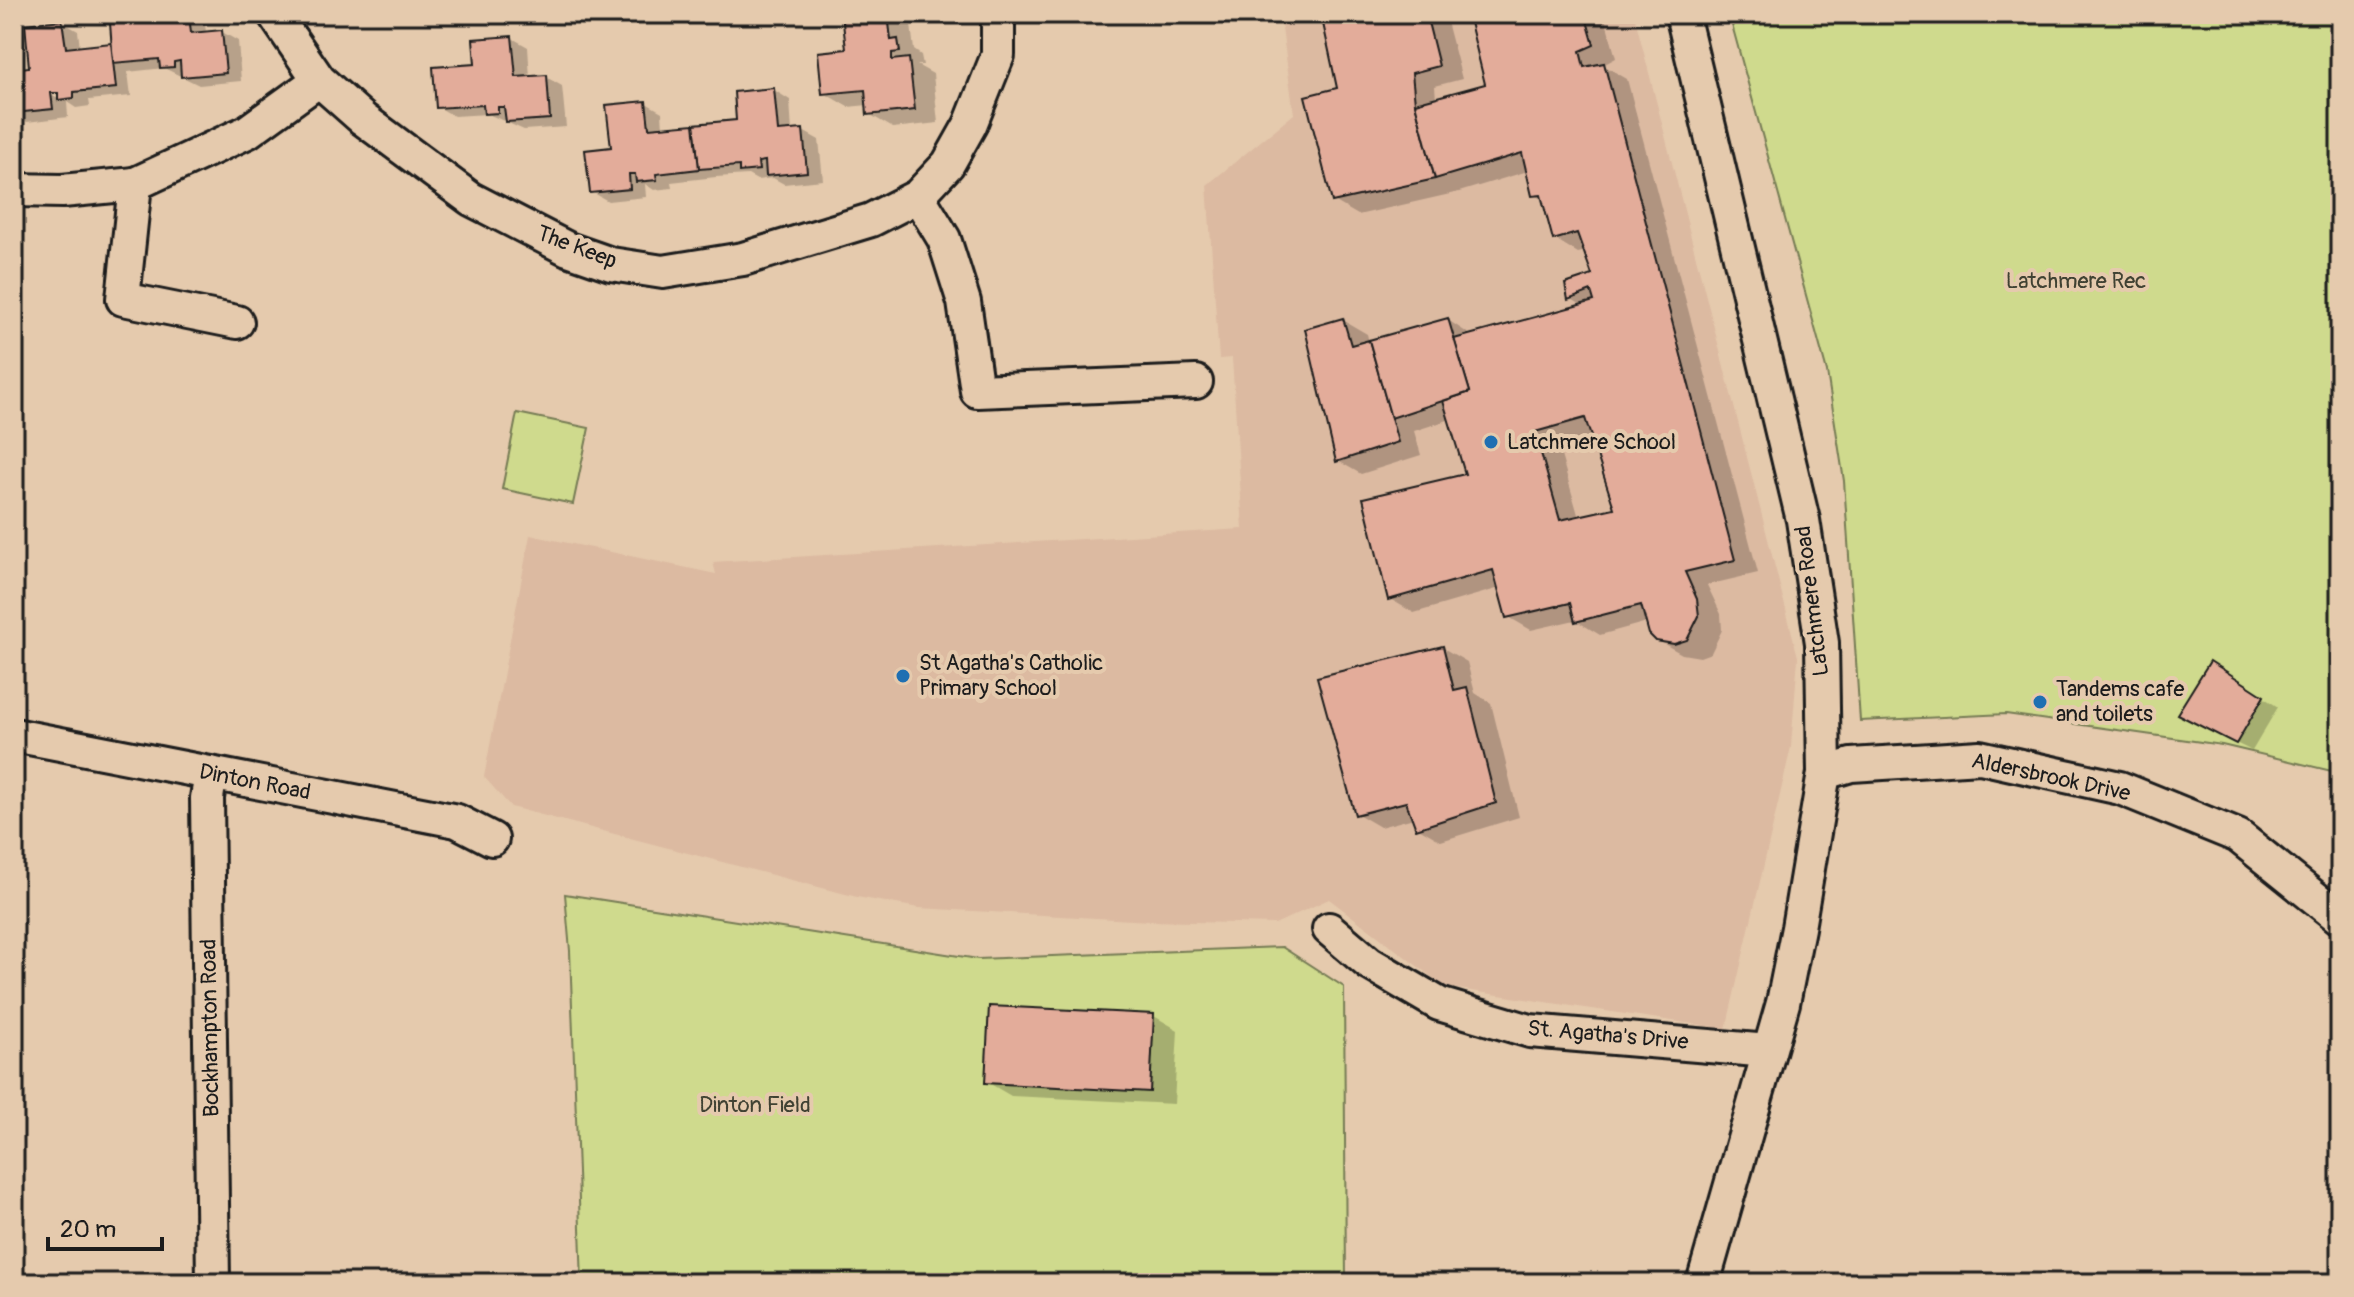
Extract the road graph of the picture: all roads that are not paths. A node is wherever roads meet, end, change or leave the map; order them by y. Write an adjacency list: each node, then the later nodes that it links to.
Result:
1 (274, 14): 4 (street, The Keep)
2 (998, 14): 7 (street, The Keep)
3 (1682, 14): 12 (street, Latchmere Road)
4 (319, 80): 5 (street); 7 (street, The Keep)
5 (135, 184): 6 (street); 8 (street)
6 (14, 190)
7 (918, 196): 9 (street)
8 (237, 322)
9 (1196, 382)
10 (14, 735): 11 (street, Dinton Road)
11 (211, 773): 13 (street, Dinton Road); 17 (street, Bockhampton Road)
12 (1824, 773): 14 (street, Aldersbrook Drive); 16 (street, Latchmere Road)
13 (492, 839)
14 (2340, 918)
15 (1329, 929): 16 (street, St. Agatha's Drive)
16 (1769, 1051): 18 (street, Latchmere Road)
17 (213, 1283)
18 (1703, 1283)

